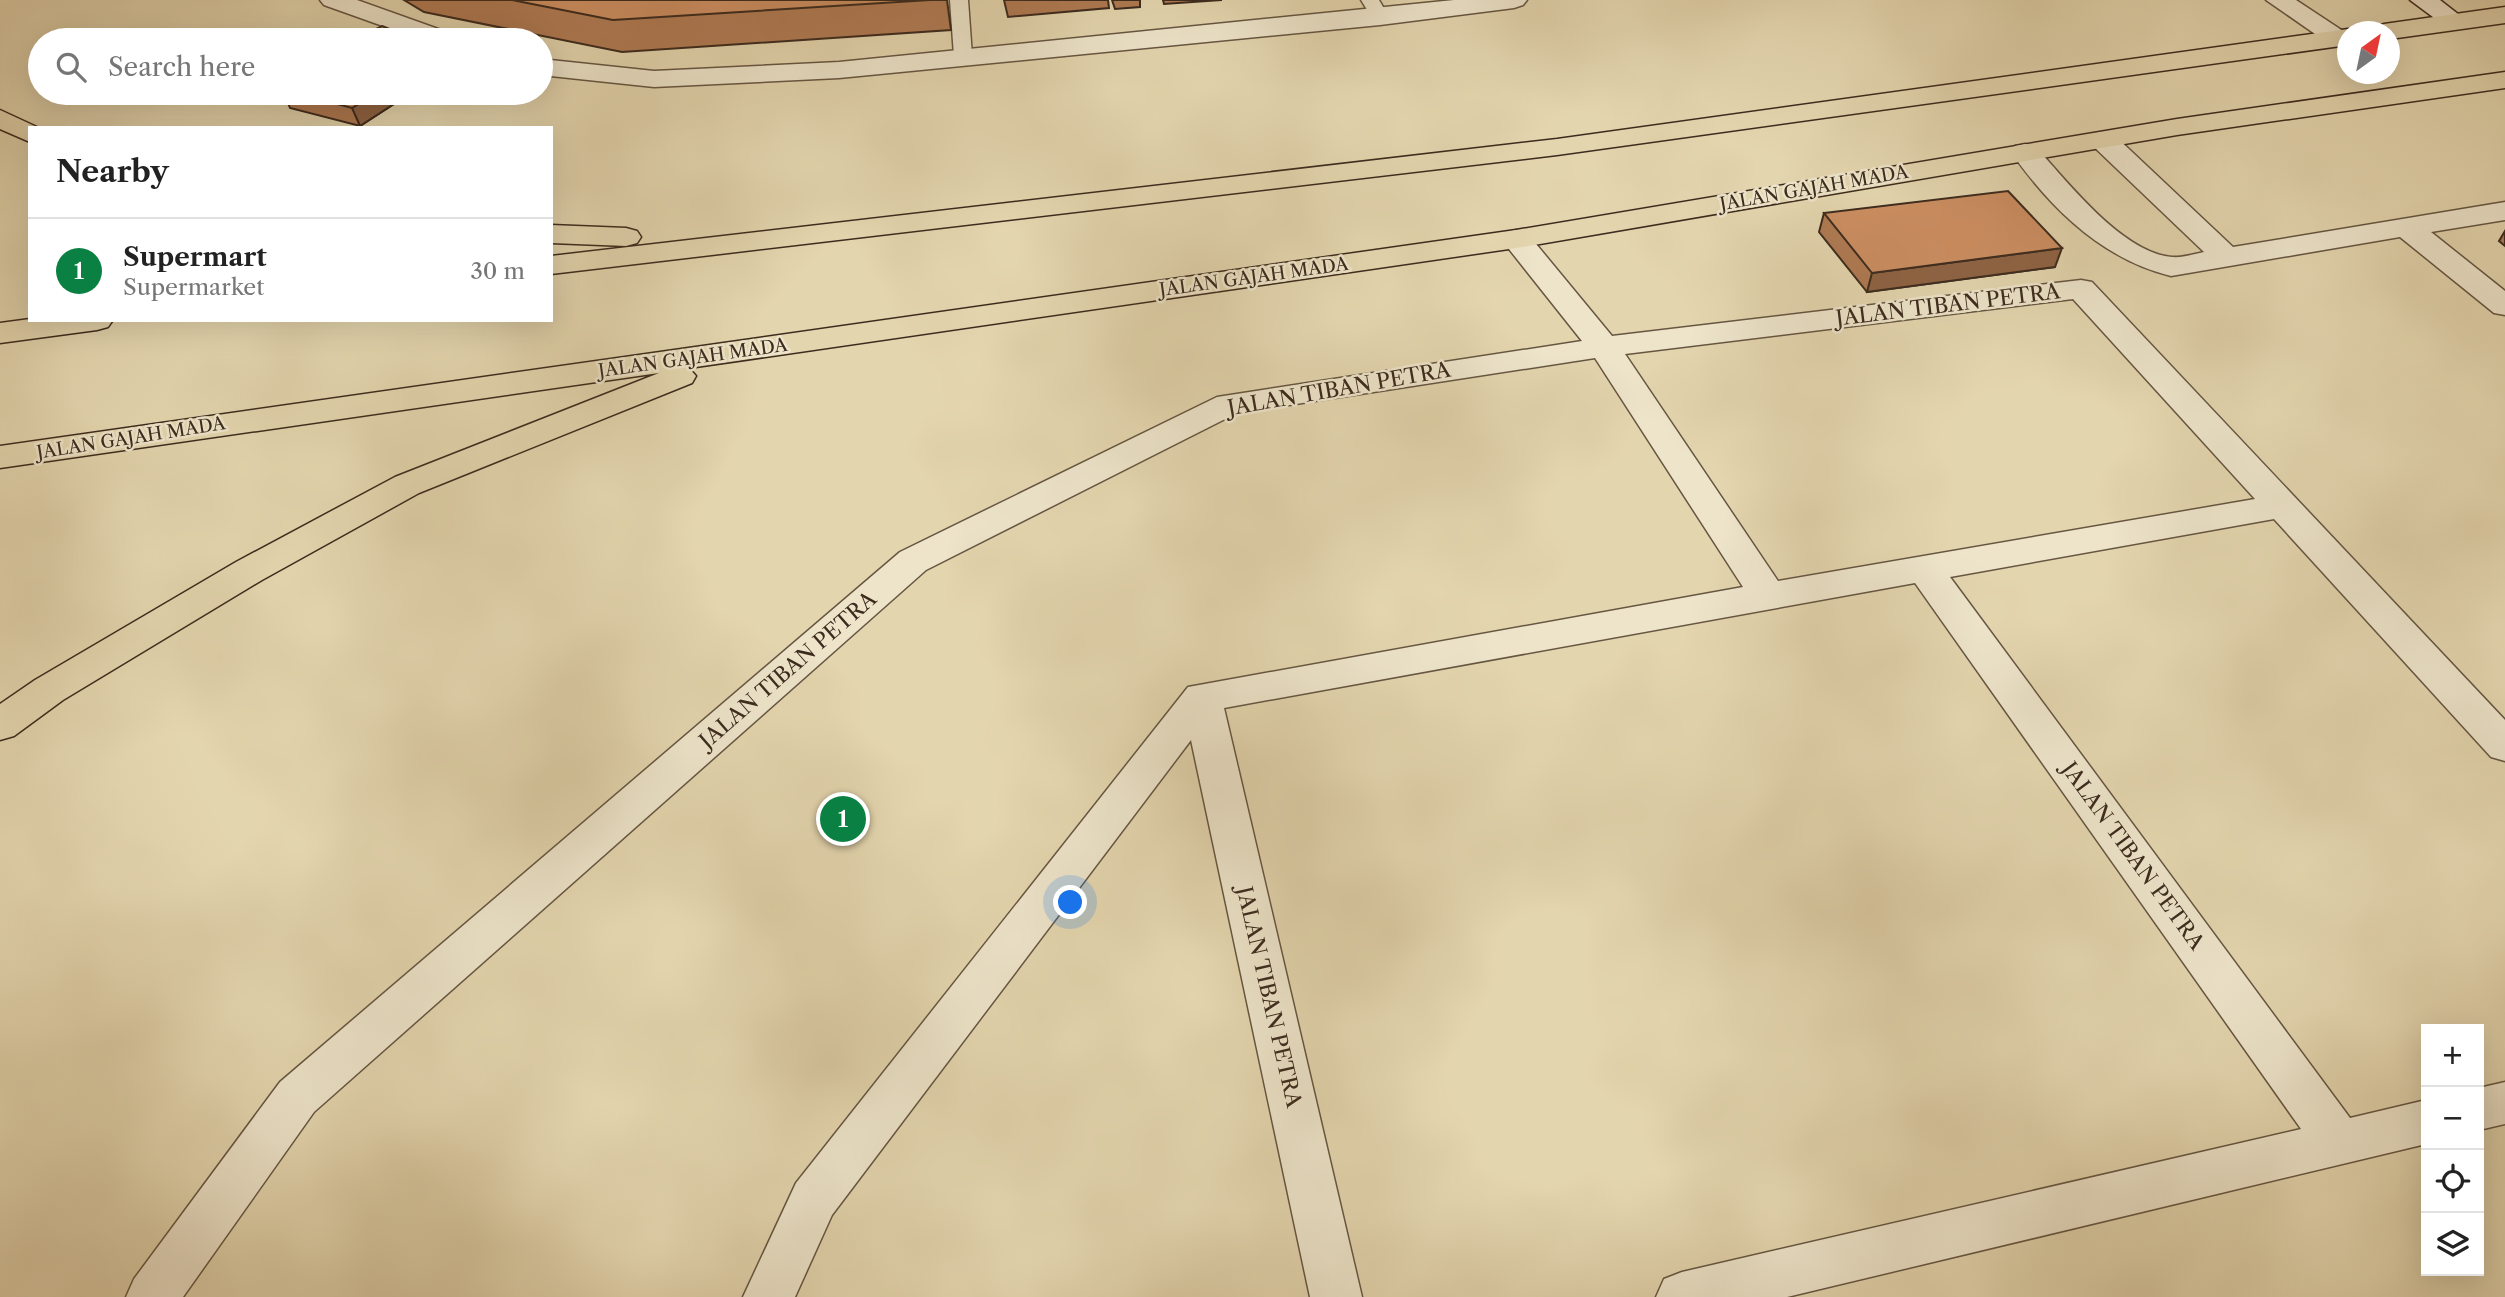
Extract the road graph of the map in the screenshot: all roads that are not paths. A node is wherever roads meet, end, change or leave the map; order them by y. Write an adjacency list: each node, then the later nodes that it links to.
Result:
1 (333, 0): 9 (street)
2 (959, 0): 13 (lane)
3 (1514, 0): 6 (street)
4 (2279, 0): 11 (street)
5 (2423, 0): 8 (street)
6 (1375, 8): 13 (street)
7 (2505, 15): 8 (highway)
8 (2454, 21): 10 (highway)
9 (412, 28)
10 (2400, 29)
11 (2337, 35)
12 (2337, 39): 24 (highway)
13 (964, 56): 14 (street)
14 (553, 70)
15 (2505, 80): 18 (highway, JALAN GAJAH MADA)
16 (0, 118): 17 (highway)
17 (28, 133)
18 (2103, 139): 19 (highway, JALAN GAJAH MADA); 25 (street)
19 (2025, 152): 23 (highway, JALAN GAJAH MADA); 25 (street)
20 (2505, 211): 21 (street)
21 (2407, 228): 25 (street); 27 (street)
22 (553, 234): 24 (highway)
23 (1516, 239): 30 (street); 31 (highway, JALAN GAJAH MADA)
24 (730, 244): 26 (highway)
25 (2228, 259)
26 (553, 265)
27 (2505, 306)
28 (82, 322): 29 (highway)
29 (0, 333)
30 (1604, 347): 33 (street, JALAN TIBAN PETRA); 35 (street); 43 (street, JALAN TIBAN PETRA)
31 (751, 351): 32 (highway, JALAN GAJAH MADA); 37 (highway)
32 (0, 457)
33 (2283, 506): 34 (street); 38 (street, JALAN TIBAN PETRA)
34 (1926, 571): 35 (street); 42 (street, JALAN TIBAN PETRA)
35 (1768, 596): 36 (street)
36 (1202, 698): 44 (street); 45 (street, JALAN TIBAN PETRA)
37 (0, 725)
38 (2505, 746)
39 (2505, 1103): 40 (street)
40 (2484, 1108)
41 (2421, 1123): 42 (street)
42 (2339, 1142): 46 (street)
43 (152, 1297)
44 (769, 1297)
45 (1336, 1297)
46 (1682, 1297)

